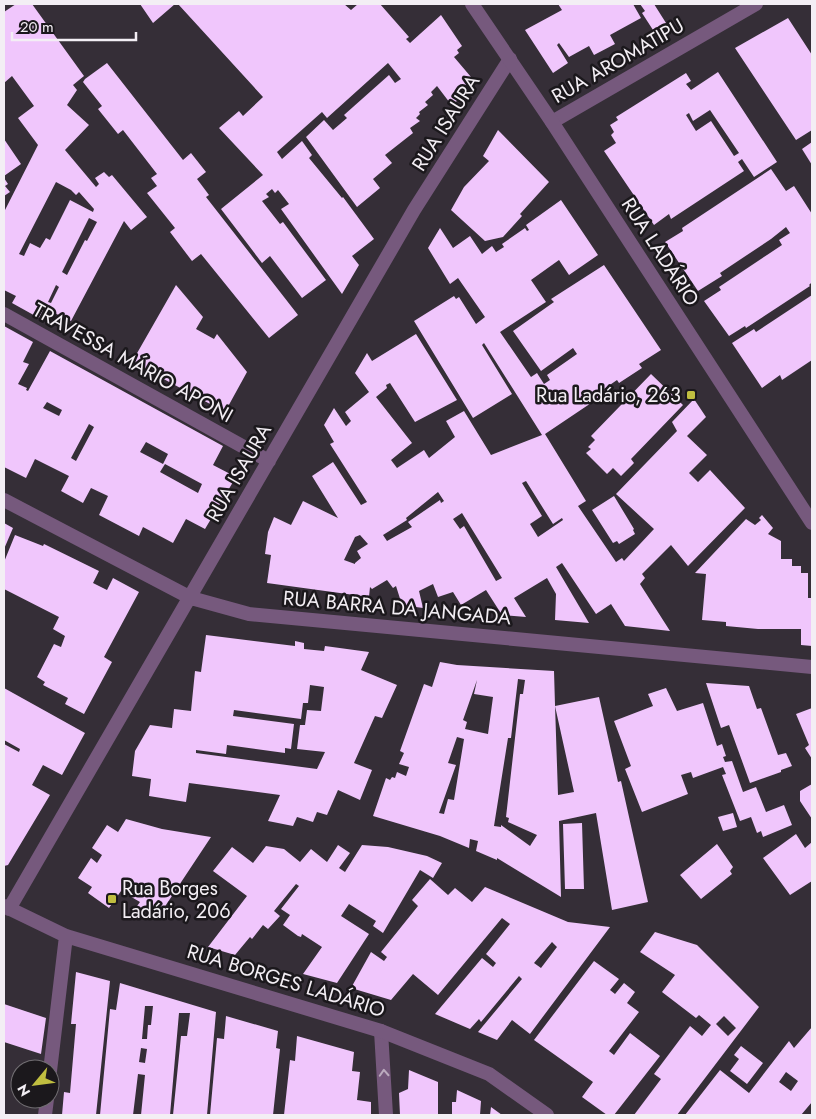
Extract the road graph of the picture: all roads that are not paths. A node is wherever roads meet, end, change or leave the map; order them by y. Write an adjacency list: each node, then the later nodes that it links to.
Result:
1 (472, 4): 3 (street, RUA LADÁRIO)
2 (756, 4): 4 (street, RUA AROMATIPU)
3 (510, 59): 4 (street, RUA LADÁRIO); 6 (street, RUA ISAURA)
4 (552, 122): 8 (street, RUA LADÁRIO)
5 (4, 314): 6 (street, TRAVESSA MÁRIO APONI)
6 (269, 462): 9 (street, RUA ISAURA)
7 (4, 500): 9 (street, RUA BARRA DA JANGADA)
8 (812, 523)
9 (191, 598): 10 (street, RUA BARRA DA JANGADA); 11 (street, RUA ISAURA)
10 (812, 667)
11 (6, 908): 12 (street, RUA BORGES LADÁRIO)
12 (66, 936): 13 (street, RUA BORGES LADÁRIO); 14 (street)
13 (382, 1031): 15 (street, one-way to 13); 16 (street, RUA BORGES LADÁRIO)
14 (51, 1059)
15 (386, 1115)
16 (547, 1115)

